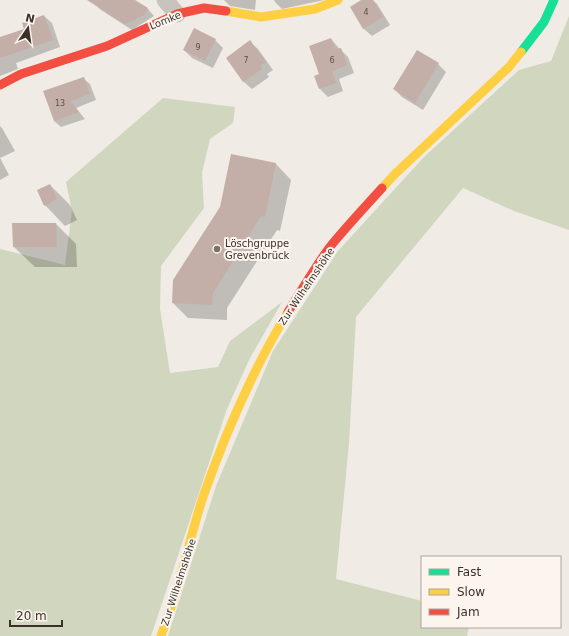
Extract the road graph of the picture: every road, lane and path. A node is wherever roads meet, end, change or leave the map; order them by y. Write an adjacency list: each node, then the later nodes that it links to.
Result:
1 (165, 0): 4 (street)
2 (338, 0): 4 (street, Lomke)
3 (554, 0): 6 (street, Zur Wilhelmshöhe)
4 (177, 14): 5 (street, Lomke)
5 (0, 85)
6 (160, 636)

